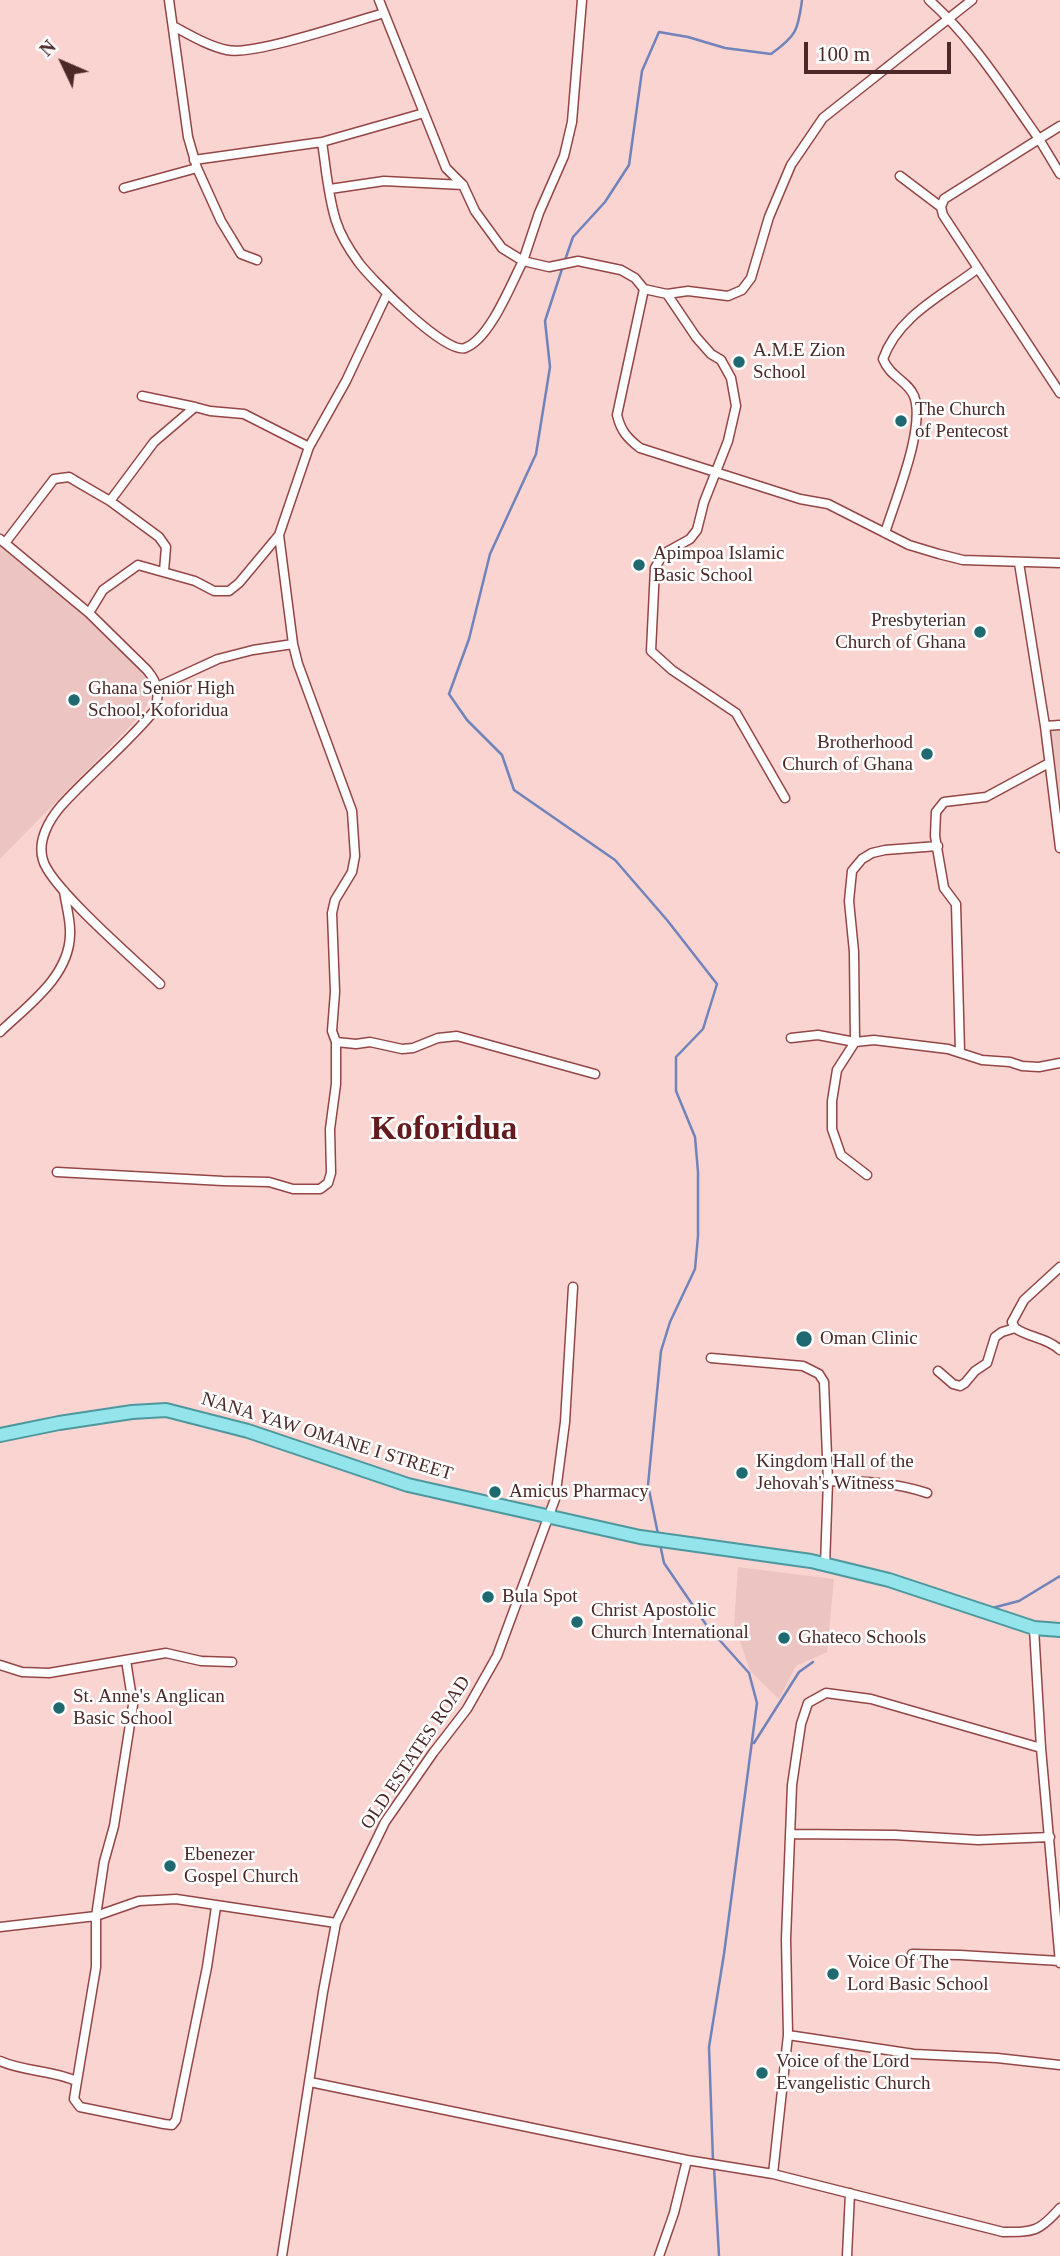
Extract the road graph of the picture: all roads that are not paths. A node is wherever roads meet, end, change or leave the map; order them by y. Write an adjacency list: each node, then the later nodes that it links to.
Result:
1 (169, 0): 8 (street)
2 (379, 0): 6 (street)
3 (582, 0): 21 (street)
4 (929, 0): 7 (street)
5 (972, 0): 7 (street)
6 (384, 13): 8 (street); 9 (street)
7 (949, 18): 11 (street); 25 (street)
8 (173, 26): 13 (street)
9 (424, 113): 12 (street); 16 (street)
10 (1060, 126): 11 (street)
11 (1038, 139): 14 (street); 19 (street)
12 (322, 142): 13 (street); 18 (street)
13 (195, 164): 17 (street); 20 (street)
14 (1060, 174)
15 (900, 176): 19 (street)
16 (463, 185): 18 (street); 21 (street)
17 (124, 188)
18 (330, 189): 24 (street)
19 (941, 207): 22 (street)
20 (257, 260)
21 (523, 261): 23 (street); 24 (street)
22 (977, 269): 26 (street); 32 (street)
23 (644, 289): 25 (street); 30 (street)
24 (387, 294): 29 (street)
25 (667, 294): 30 (street)
26 (1060, 393)
27 (142, 396): 28 (street)
28 (195, 407): 29 (street); 31 (street)
29 (309, 447): 33 (street)
30 (716, 472): 32 (street); 44 (street)
31 (110, 501): 34 (street); 37 (street)
32 (885, 533): 35 (street)
33 (279, 535): 37 (street); 39 (street)
34 (2, 541): 38 (street)
35 (1019, 563): 36 (street); 42 (street)
36 (1060, 563)
37 (164, 571): 38 (street)
38 (89, 613): 40 (street)
39 (293, 644): 40 (street); 51 (street)
40 (158, 687): 47 (street)
41 (1060, 725): 42 (street)
42 (1045, 726): 43 (street)
43 (1049, 763): 45 (street); 46 (street)
44 (785, 798)
45 (937, 846): 52 (street); 53 (street)
46 (1060, 848)
47 (64, 891): 48 (street); 49 (street)
48 (160, 984)
49 (0, 1032)
50 (791, 1038): 52 (street)
51 (336, 1042): 55 (street); 56 (street)
52 (856, 1042): 53 (street); 57 (street)
53 (960, 1052): 54 (street)
54 (1060, 1063)
55 (595, 1074)
56 (57, 1172)
57 (867, 1175)
58 (1060, 1267): 60 (street)
59 (573, 1287): 67 (street, OLD ESTATES ROAD)
60 (1015, 1328): 61 (street); 63 (street)
61 (1060, 1350)
62 (711, 1359): 65 (street)
63 (937, 1371)
64 (0, 1435): 67 (main road, NANA YAW OMANE I STREET)
65 (828, 1481): 66 (street); 68 (street)
66 (927, 1493)
67 (548, 1518): 68 (main road, NANA YAW OMANE I STREET); 79 (street, OLD ESTATES ROAD)
68 (825, 1566): 69 (main road)
69 (1034, 1628): 70 (main road); 74 (street)
70 (1060, 1630)
71 (126, 1661): 72 (street); 73 (street); 78 (street)
72 (232, 1662)
73 (0, 1665)
74 (1041, 1748): 75 (street); 76 (street)
75 (791, 1834): 76 (street); 83 (street)
76 (1050, 1837): 82 (street)
77 (216, 1907): 78 (street); 79 (street); 86 (street)
78 (96, 1916): 80 (street); 86 (street)
79 (336, 1923): 87 (street, OLD ESTATES ROAD)
80 (0, 1927)
81 (912, 1954): 82 (street)
82 (1060, 1962)
83 (789, 2035): 85 (street); 89 (street)
84 (0, 2061): 86 (street)
85 (1060, 2065)
86 (76, 2081)
87 (310, 2082): 88 (street); 92 (street, OLD ESTATES ROAD)
88 (687, 2160): 89 (street); 93 (street)
89 (773, 2174): 90 (street)
90 (850, 2193): 91 (street); 94 (street)
91 (1060, 2208)
92 (282, 2256)
93 (659, 2256)
94 (847, 2256)

